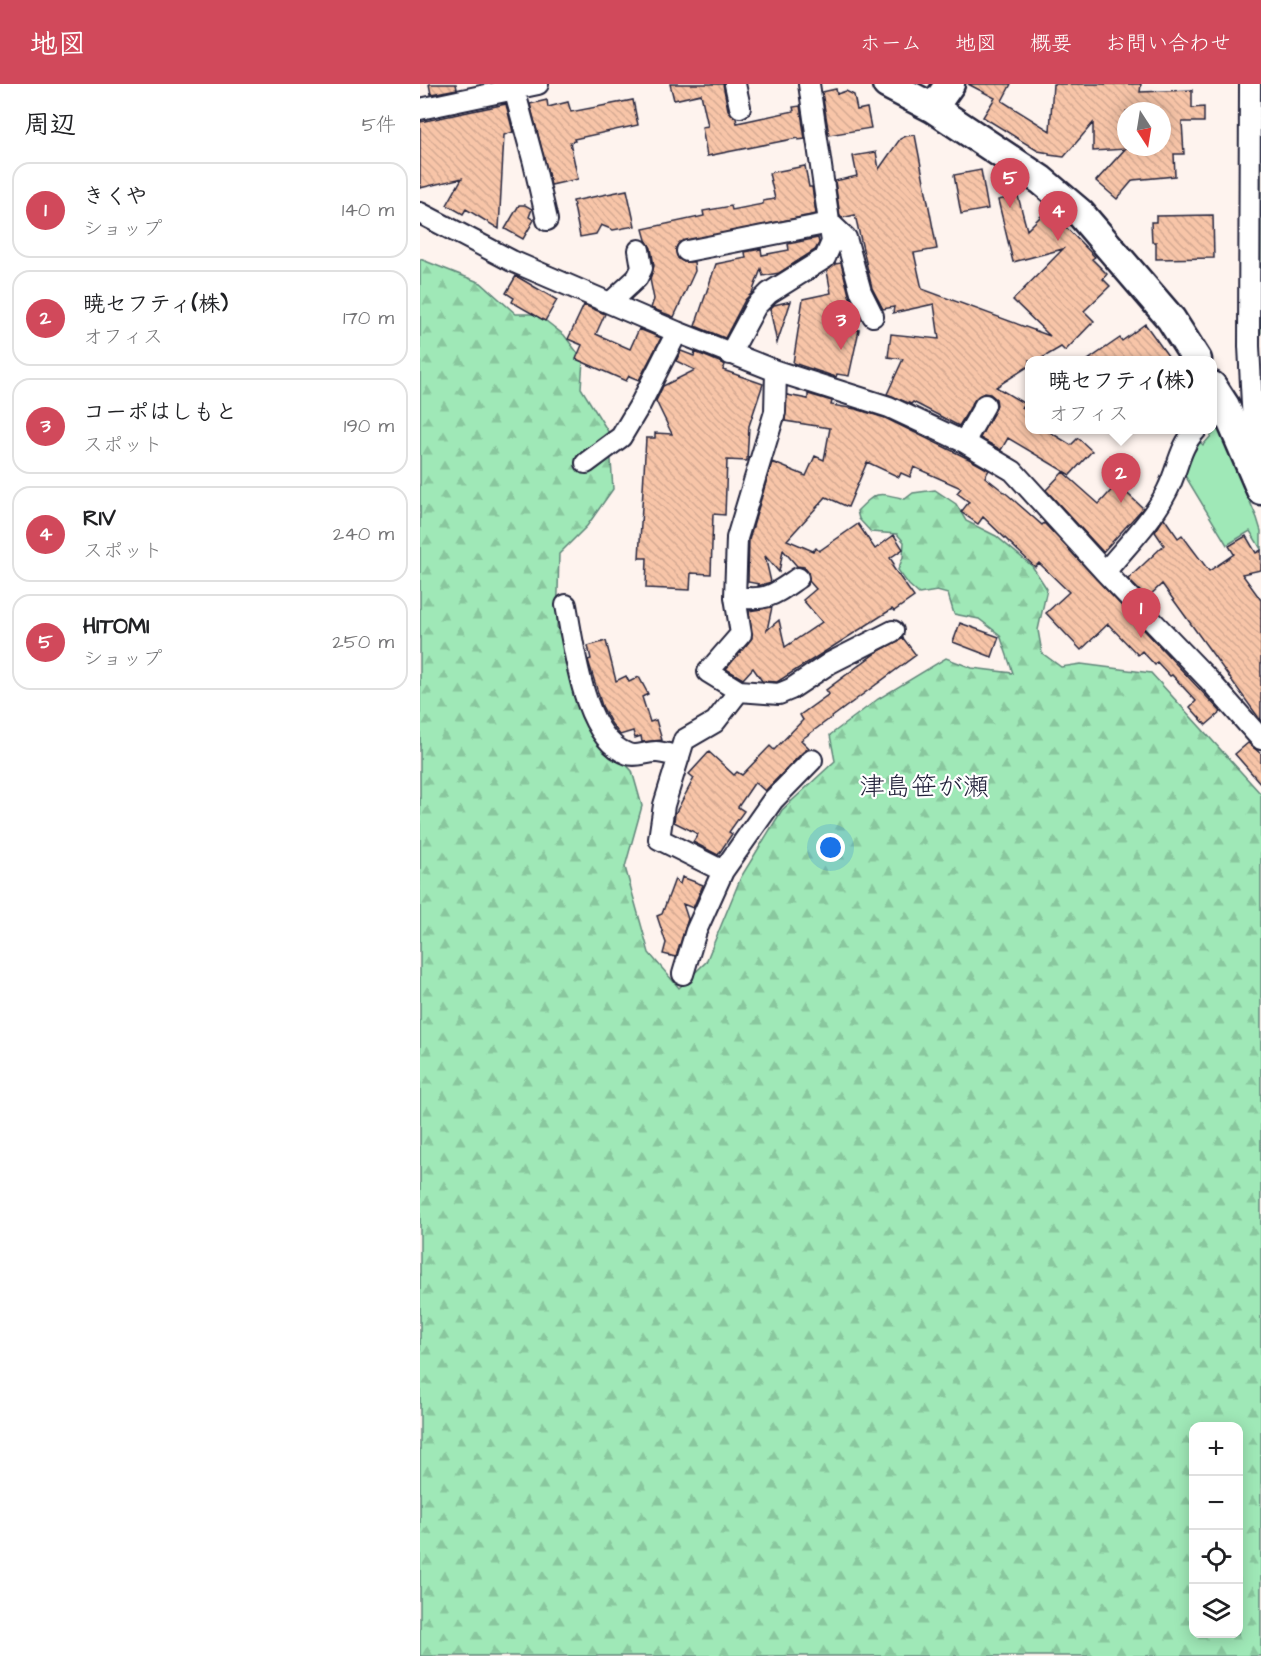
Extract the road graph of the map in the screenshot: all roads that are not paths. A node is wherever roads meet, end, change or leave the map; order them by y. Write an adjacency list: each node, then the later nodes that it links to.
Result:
1 (538, 84): 7 (street)
2 (735, 84): 8 (street)
3 (809, 84): 13 (street)
4 (887, 84): 9 (street)
5 (950, 84): 9 (street)
6 (1250, 84): 27 (street)
7 (514, 89): 10 (street); 12 (street)
8 (740, 107)
9 (933, 108): 20 (street)
10 (420, 109)
11 (420, 213): 16 (street)
12 (547, 220)
13 (830, 223): 15 (street); 17 (street); 19 (street)
14 (639, 250): 16 (street)
15 (687, 251)
16 (610, 303): 18 (street)
17 (873, 316)
18 (677, 332): 19 (street); 26 (street)
19 (730, 354): 21 (street)
20 (1195, 356)
21 (776, 371): 25 (street); 30 (street)
22 (1217, 404): 27 (street)
23 (986, 405): 25 (street)
24 (1191, 434): 28 (street)
25 (964, 442): 28 (street)
26 (586, 463)
27 (1258, 482)
28 (1105, 572): 34 (street)
29 (798, 578): 30 (street)
30 (735, 597): 33 (street)
31 (566, 605): 35 (street)
32 (893, 631): 33 (street)
33 (739, 691): 35 (street)
34 (1261, 739)
35 (679, 757): 37 (street)
36 (812, 760): 37 (street)
37 (723, 871): 38 (street)
38 (682, 974)

